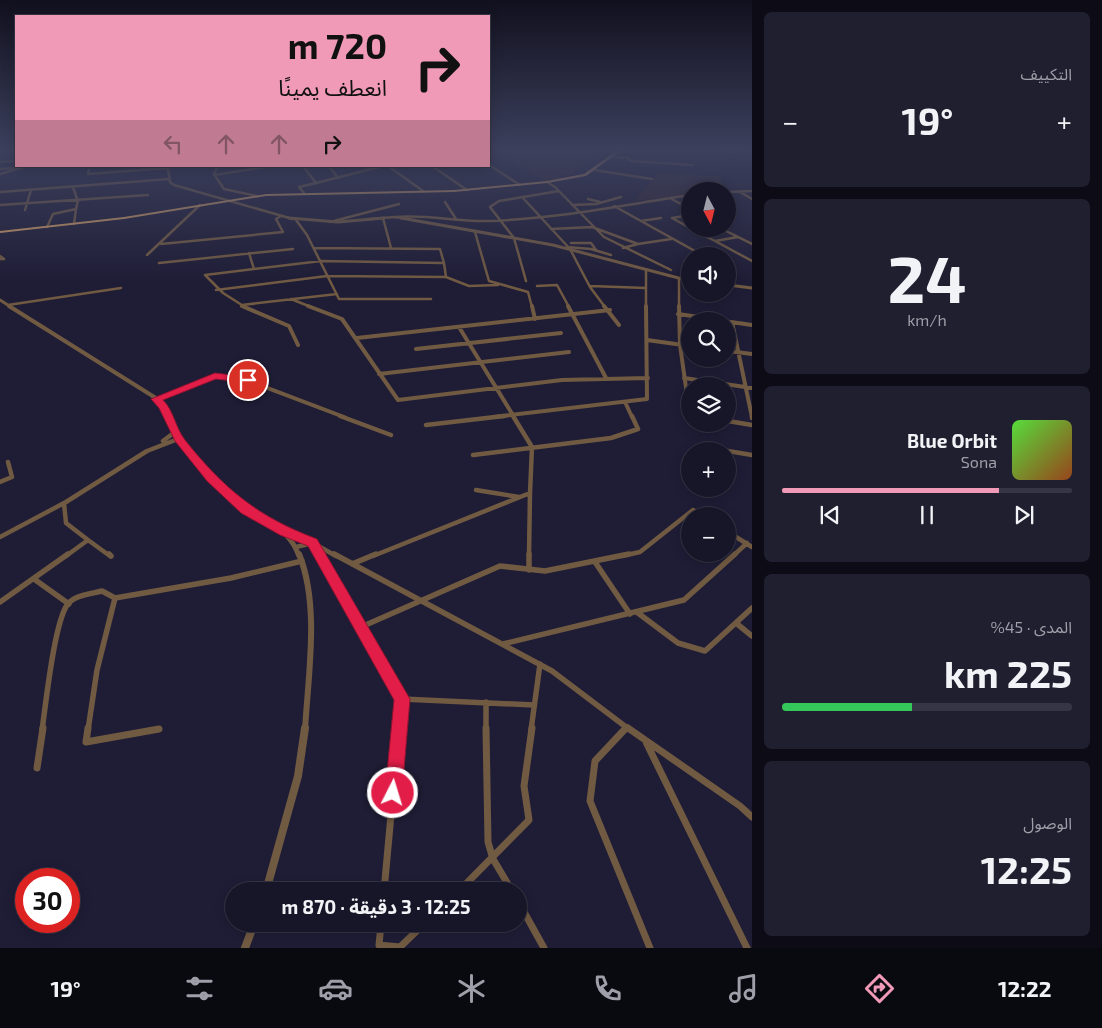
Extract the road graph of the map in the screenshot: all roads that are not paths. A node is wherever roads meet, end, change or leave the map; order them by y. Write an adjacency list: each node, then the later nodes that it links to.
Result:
1 (31, 193): 19 (street)
2 (76, 193): 15 (street)
3 (202, 193): 16 (street)
4 (244, 193): 9 (street)
5 (300, 193): 9 (highway)
6 (548, 193): 12 (street)
7 (561, 193): 24 (street)
8 (148, 195): 15 (street)
9 (257, 196): 16 (highway)
10 (681, 196): 14 (street)
11 (621, 197): 18 (street)
12 (524, 198): 33 (street); 37 (street)
13 (588, 198): 18 (street)
14 (670, 198): 21 (street); 25 (street)
15 (78, 200): 19 (street); 26 (street)
16 (225, 200): 23 (highway); 29 (street)
17 (445, 202): 35 (street)
18 (601, 202): 24 (street)
19 (27, 203): 22 (street); 27 (street)
20 (399, 204): 39 (street)
21 (681, 204)
22 (0, 205)
23 (200, 205): 41 (highway); 53 (street)
24 (572, 205): 28 (street)
25 (614, 206): 28 (street); 38 (street)
26 (76, 209): 41 (street); 42 (street)
27 (24, 210)
28 (581, 213): 33 (street); 43 (street)
29 (281, 216): 36 (street); 53 (street)
30 (681, 216): 40 (street)
31 (384, 218): 32 (street); 39 (street); 58 (street)
32 (395, 218): 35 (street); 46 (street)
33 (541, 218): 37 (street); 44 (street)
34 (661, 218): 38 (street)
35 (456, 219): 37 (street)
36 (296, 220): 39 (street); 57 (street)
37 (500, 220): 48 (street)
38 (641, 221): 50 (street)
39 (330, 222)
40 (681, 223)
41 (74, 224): 42 (highway)
42 (47, 227): 45 (highway)
43 (592, 227): 44 (street); 54 (street); 60 (street)
44 (552, 229): 59 (street)
45 (0, 232)
46 (475, 232): 48 (street); 79 (street)
47 (738, 237): 51 (street); 55 (street)
48 (514, 238): 59 (street); 78 (street)
49 (709, 238): 51 (street)
50 (672, 239): 54 (street); 56 (street)
51 (715, 241): 69 (street)
52 (571, 243): 63 (street)
53 (161, 244): 66 (street)
54 (638, 244): 60 (street)
55 (752, 244)
56 (687, 247)
57 (314, 248): 58 (street); 68 (street)
58 (391, 248): 71 (street)
59 (568, 248): 62 (street); 65 (street); 81 (street)
60 (623, 248): 73 (street)
61 (293, 249): 64 (street)
62 (591, 249): 63 (street); 65 (street)
63 (596, 250): 67 (street)
64 (249, 253): 70 (street); 72 (street)
65 (585, 253): 74 (street)
66 (147, 255)
67 (611, 255)
68 (321, 261): 71 (street); 72 (street); 75 (street)
69 (752, 261)
70 (159, 263)
71 (444, 263): 76 (street)
72 (254, 269): 86 (street)
73 (671, 270)
74 (646, 271): 77 (street); 84 (street)
75 (328, 276): 76 (street); 86 (street); 87 (street)
76 (446, 278): 79 (street)
77 (679, 279): 94 (street)
78 (526, 281)
79 (498, 285): 97 (street)
80 (538, 286): 96 (street)
81 (590, 286): 84 (street); 93 (street)
82 (736, 286): 85 (street)
83 (121, 288): 91 (street)
84 (646, 288): 104 (street)
85 (752, 288)
86 (216, 290): 92 (street)
87 (337, 294): 88 (street); 89 (street)
88 (291, 299): 92 (street); 103 (street)
89 (431, 299)
90 (0, 300): 91 (street)
91 (8, 306): 122 (street)
92 (241, 306): 107 (street)
93 (610, 310): 96 (street); 99 (street)
94 (678, 314): 95 (street); 108 (street)
95 (681, 314)
96 (574, 315): 97 (street); 116 (street)
97 (535, 319): 101 (street)
98 (736, 323): 100 (street)
99 (619, 325)
100 (752, 325)
101 (459, 327): 103 (street); 106 (street)
102 (561, 333): 106 (street)
103 (357, 338): 114 (street)
104 (647, 340): 108 (street); 117 (street)
105 (736, 342): 111 (street)
106 (468, 343): 109 (street); 113 (street)
107 (298, 345)
108 (680, 345): 115 (street)
109 (416, 349)
110 (569, 352): 113 (street)
111 (738, 352): 112 (street); 119 (street)
112 (752, 354)
113 (480, 363): 114 (street); 120 (street)
114 (379, 374): 120 (street)
115 (684, 377)
116 (606, 378): 117 (street); 120 (street)
117 (648, 378): 123 (street)
118 (736, 386): 119 (street)
119 (745, 387): 121 (street); 125 (street)
120 (496, 388): 124 (street)
121 (752, 388)
122 (156, 399): 129 (street); 130 (street)
123 (624, 402): 124 (street); 133 (street)
124 (512, 415): 127 (street); 133 (street)
125 (752, 418)
126 (736, 422): 128 (street)
127 (426, 425)
128 (752, 425)
129 (174, 432): 131 (street); 132 (street)
130 (391, 436)
131 (178, 439): 132 (street); 144 (street)
132 (158, 445): 142 (street)
133 (532, 447): 135 (street); 140 (street)
134 (736, 452): 136 (street)
135 (473, 455)
136 (752, 455)
137 (8, 462): 138 (street)
138 (0, 482)
139 (476, 490): 141 (street)
140 (530, 493): 141 (street); 155 (street)
141 (520, 497): 154 (street)
142 (64, 503): 145 (street); 147 (street)
143 (681, 520): 153 (street)
144 (285, 532): 148 (street); 150 (street)
145 (0, 537)
146 (736, 537): 149 (street)
147 (88, 540): 151 (street); 156 (street)
148 (313, 543): 150 (street); 154 (street); 165 (street)
149 (749, 545): 162 (street)
150 (296, 547): 152 (street)
151 (111, 556)
152 (302, 560): 157 (street); 178 (street)
153 (595, 562): 155 (street); 163 (street)
154 (352, 564): 158 (street)
155 (529, 570): 158 (street)
156 (34, 578): 159 (street); 160 (street)
157 (115, 598): 160 (street); 173 (street)
158 (421, 600): 165 (street); 167 (street)
159 (0, 602)
160 (69, 604): 175 (street)
161 (752, 608): 164 (street)
162 (638, 612): 163 (street); 164 (street)
163 (630, 614): 167 (street)
164 (736, 623): 166 (street)
165 (361, 627): 169 (street)
166 (752, 636)
167 (503, 644): 168 (street)
168 (540, 664): 171 (street); 172 (street)
169 (402, 699): 170 (street); 179 (street)
170 (486, 702): 171 (street); 177 (street)
171 (534, 704): 177 (street)
172 (627, 727): 174 (street); 188 (street)
173 (159, 729)
174 (645, 738): 176 (street); 189 (street)
175 (37, 768)
176 (752, 817)
177 (493, 859): 180 (street); 181 (street)
178 (269, 882)
179 (385, 882)
180 (469, 882)
181 (507, 882)
182 (527, 917): 187 (street)
183 (251, 932): 186 (street)
184 (380, 932): 185 (street)
185 (416, 932)
186 (246, 948)
187 (544, 948)
188 (650, 948)
189 (747, 948)

